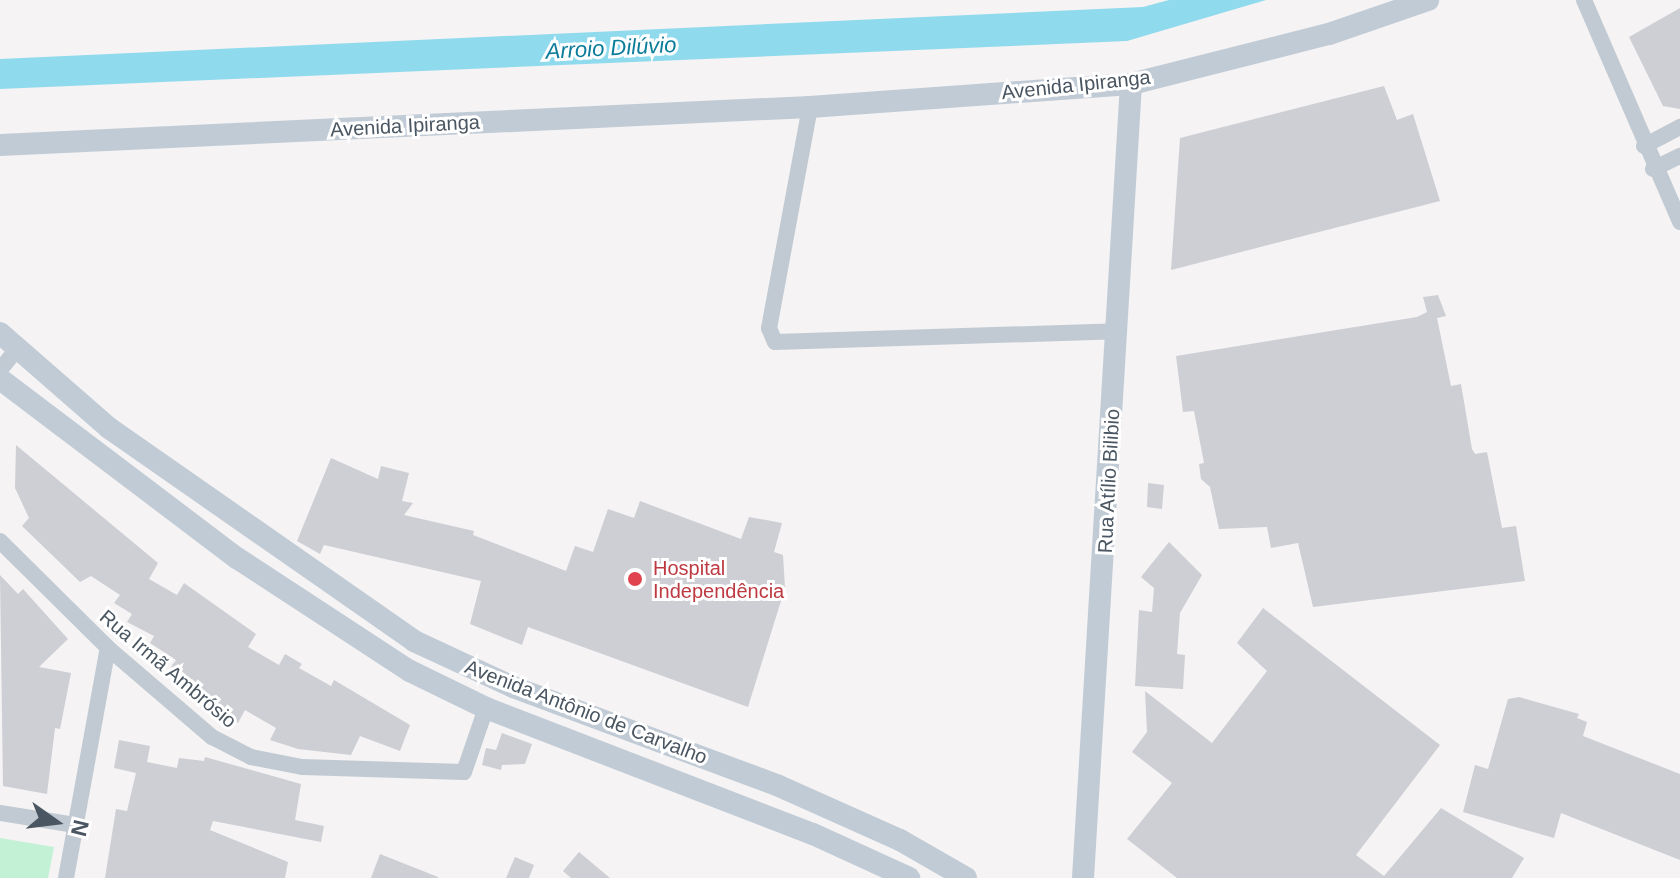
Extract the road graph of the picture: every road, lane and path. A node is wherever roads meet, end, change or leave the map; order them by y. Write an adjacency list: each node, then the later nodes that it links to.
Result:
1 (1428, 0): 3 (main road, Avenida Ipiranga)
2 (1584, 0): 7 (street)
3 (1131, 84): 4 (main road, Avenida Ipiranga); 11 (main road, Rua Atílio Bilibio)
4 (810, 107): 6 (main road, Avenida Ipiranga); 11 (street)
5 (1680, 127): 7 (street)
6 (0, 145)
7 (1644, 146): 9 (street)
8 (1680, 156): 9 (street)
9 (1653, 169): 10 (street)
10 (1680, 222)
11 (1117, 331): 24 (main road, Rua Atílio Bilibio)
12 (0, 333): 13 (main road, Avenida Antônio de Carvalho)
13 (16, 350): 14 (street); 23 (main road, Avenida Antônio de Carvalho)
14 (0, 370)
15 (0, 379): 18 (main road, Avenida Antônio de Carvalho)
16 (0, 541): 17 (street, Rua Irmã Ambrósio)
17 (108, 648): 18 (street, Rua Irmã Ambrósio); 20 (street)
18 (486, 708): 22 (main road, Avenida Antônio de Carvalho)
19 (0, 813): 20 (street)
20 (75, 825): 21 (street)
21 (66, 878)
22 (909, 878)
23 (966, 878)
24 (1083, 878)

